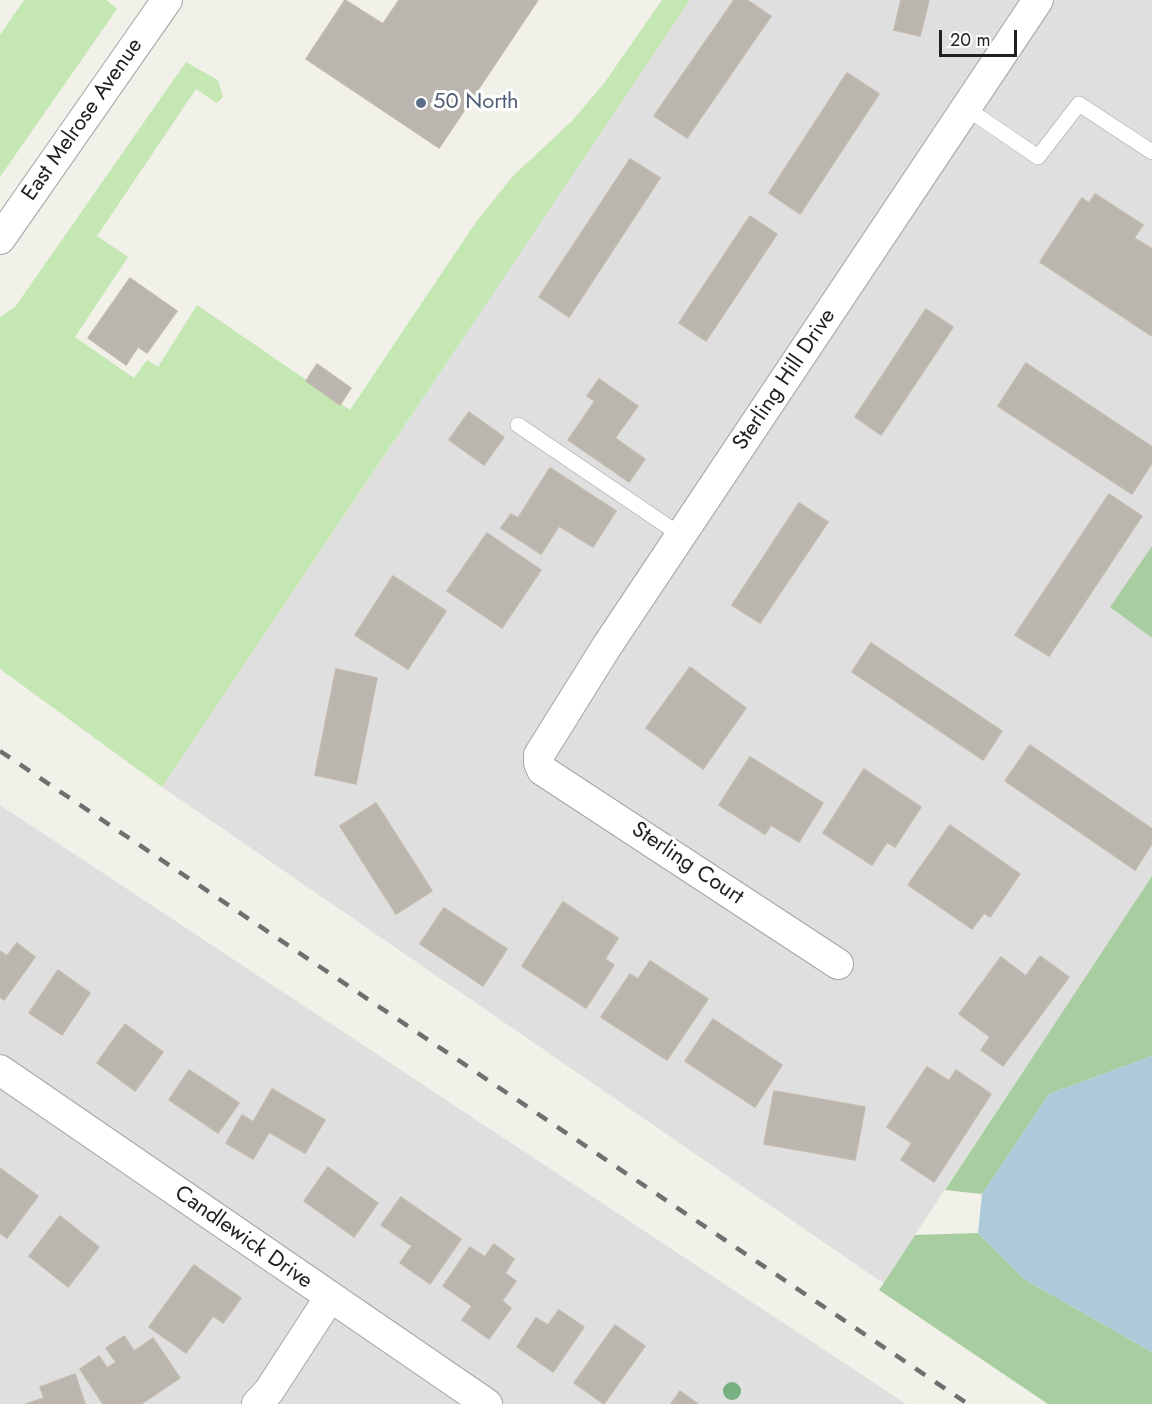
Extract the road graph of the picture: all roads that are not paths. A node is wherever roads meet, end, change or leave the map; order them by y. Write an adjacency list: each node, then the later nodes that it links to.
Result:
1 (1038, 0): 3 (street, Sterling Hill Drive)
2 (156, 4): 5 (street, East Melrose Avenue)
3 (966, 108): 4 (lane); 7 (street, Sterling Hill Drive)
4 (1152, 152)
5 (0, 239)
6 (518, 425): 7 (lane)
7 (681, 536): 8 (street, Sterling Hill Drive)
8 (538, 763): 9 (street, Sterling Court)
9 (838, 964)
10 (0, 1070): 11 (street, Candlewick Drive)
11 (330, 1297): 12 (street); 13 (street, Candlewick Drive)
12 (257, 1404)
13 (487, 1404)

